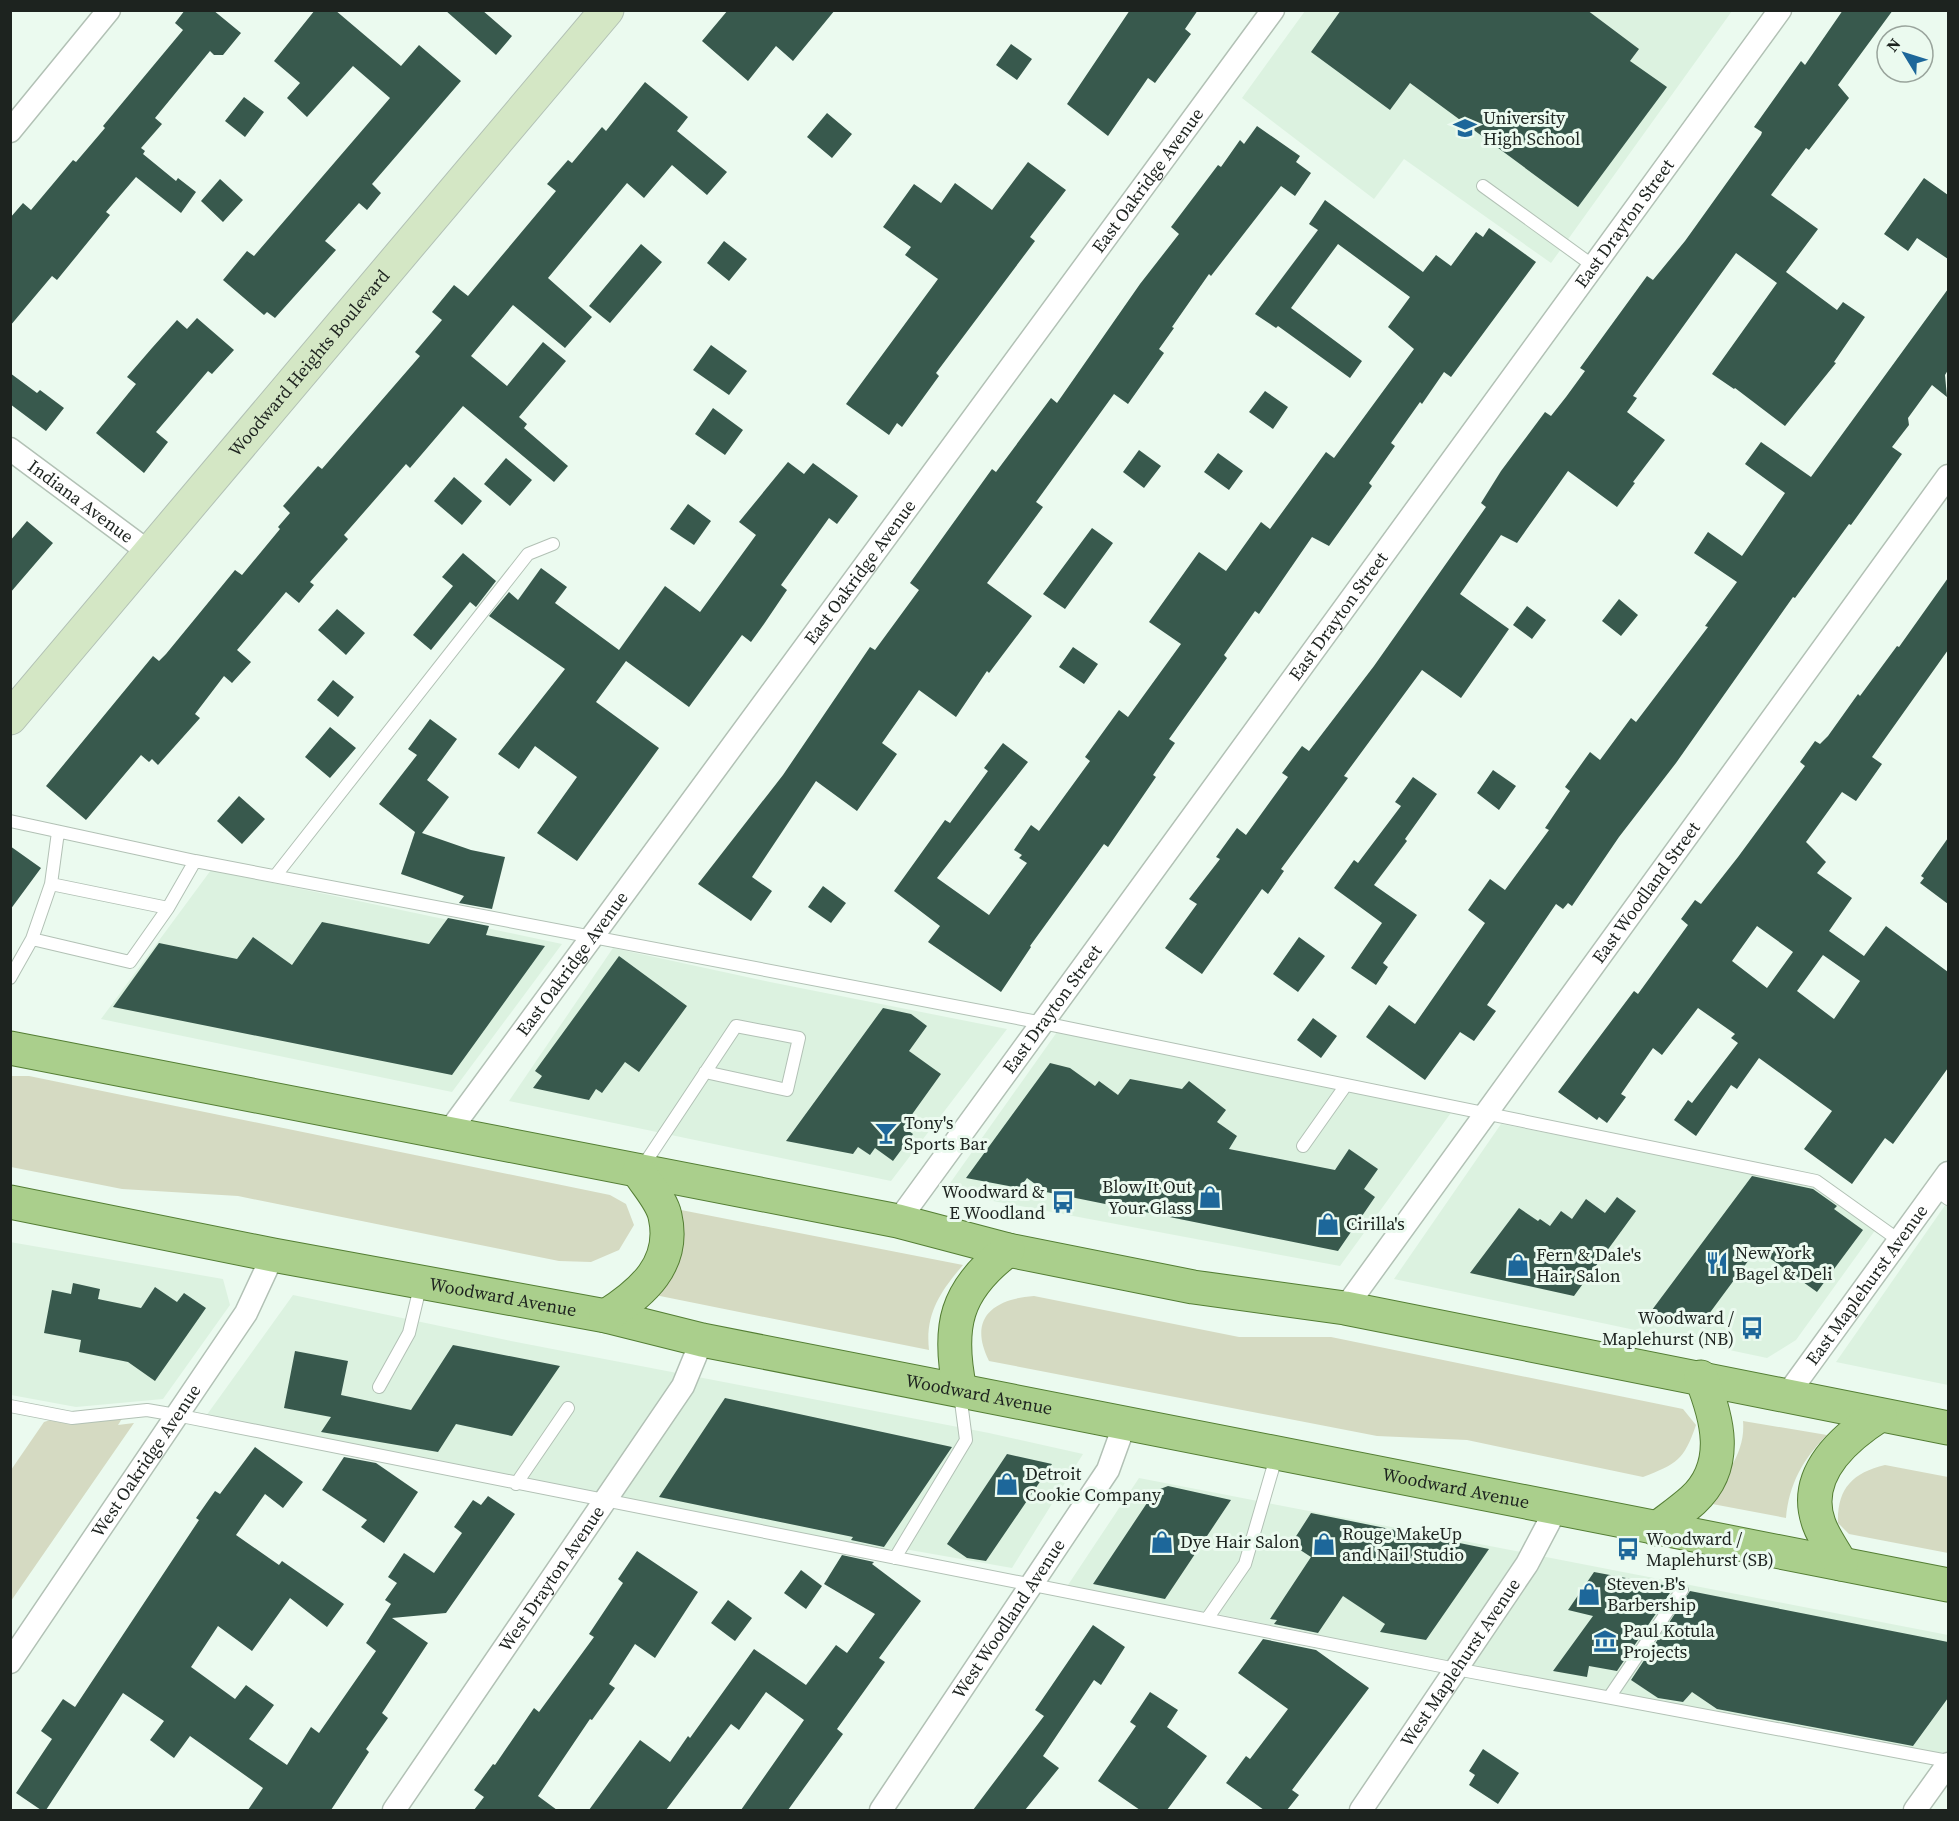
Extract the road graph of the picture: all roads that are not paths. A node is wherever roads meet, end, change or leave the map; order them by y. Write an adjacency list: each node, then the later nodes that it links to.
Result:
1 (109, 10): 5 (street)
2 (607, 10): 11 (street, Woodward Heights Boulevard)
3 (1273, 10): 19 (street, East Oakridge Avenue)
4 (1780, 10): 7 (street, East Drayton Street)
5 (10, 131)
6 (1483, 186): 7 (lane)
7 (1592, 266): 22 (street, East Drayton Street)
8 (10, 449): 11 (street, Indiana Avenue)
9 (1948, 476): 26 (street, East Woodland Street)
10 (554, 544): 16 (lane)
11 (150, 554): 12 (street, Woodward Heights Boulevard)
12 (10, 718)
13 (10, 821): 14 (lane)
14 (58, 832): 15 (lane); 17 (lane)
15 (195, 861): 16 (lane); 18 (lane)
16 (276, 875): 19 (lane)
17 (51, 884): 18 (lane); 20 (lane)
18 (168, 908): 20 (lane)
19 (592, 938): 22 (lane); 27 (street, East Oakridge Avenue)
20 (32, 939): 21 (lane)
21 (10, 978)
22 (1042, 1023): 25 (lane); 32 (street, East Drayton Street)
23 (10, 1048): 27 (main road)
24 (705, 1072): 24 (lane); 29 (lane)
25 (1346, 1085): 26 (lane); 28 (lane)
26 (1486, 1114): 33 (lane); 37 (street, East Woodland Street)
27 (448, 1133): 29 (main road)
28 (1303, 1146)
29 (639, 1172): 32 (main road); 38 (main road)
30 (1944, 1188): 33 (street, East Maplehurst Avenue)
31 (10, 1202): 35 (main road, Woodward Avenue)
32 (898, 1221): 34 (main road)
33 (1899, 1241): 43 (street, East Maplehurst Avenue)
34 (1008, 1250): 37 (main road); 42 (main road)
35 (273, 1255): 36 (main road, Woodward Avenue); 46 (street, West Oakridge Avenue)
36 (421, 1282): 38 (main road, Woodward Avenue); 41 (lane)
37 (1345, 1308): 40 (main road)
38 (606, 1316): 39 (main road, Woodward Avenue)
39 (702, 1340): 42 (main road, Woodward Avenue); 52 (street, West Drayton Avenue)
40 (1701, 1377): 43 (main road); 54 (main road)
41 (379, 1388)
42 (960, 1390): 48 (main road, Woodward Avenue); 55 (lane)
43 (1787, 1395): 47 (main road)
44 (10, 1406): 46 (lane)
45 (568, 1408): 51 (lane)
46 (176, 1415): 51 (lane); 61 (street, West Oakridge Avenue)
47 (1880, 1415): 49 (main road); 56 (main road)
48 (1125, 1423): 50 (main road, Woodward Avenue); 57 (street, West Woodland Avenue)
49 (1948, 1428)
50 (1277, 1453): 53 (main road, Woodward Avenue); 60 (lane)
51 (516, 1484): 52 (lane)
52 (604, 1501): 55 (lane); 65 (street, West Drayton Avenue)
53 (1556, 1509): 54 (main road, Woodward Avenue); 62 (street, West Maplehurst Avenue)
54 (1656, 1529): 56 (main road, Woodward Avenue)
55 (895, 1558): 57 (lane)
56 (1841, 1564): 58 (main road, Woodward Avenue)
57 (1032, 1585): 60 (lane); 66 (street, West Woodland Avenue)
58 (1948, 1585)
59 (1682, 1590): 63 (lane)
60 (1207, 1619): 62 (lane)
61 (10, 1662)
62 (1456, 1669): 63 (lane); 67 (street, West Maplehurst Avenue)
63 (1610, 1696): 64 (lane)
64 (1948, 1762): 68 (street)
65 (394, 1810)
66 (881, 1810)
67 (1361, 1810)
68 (1915, 1810)

